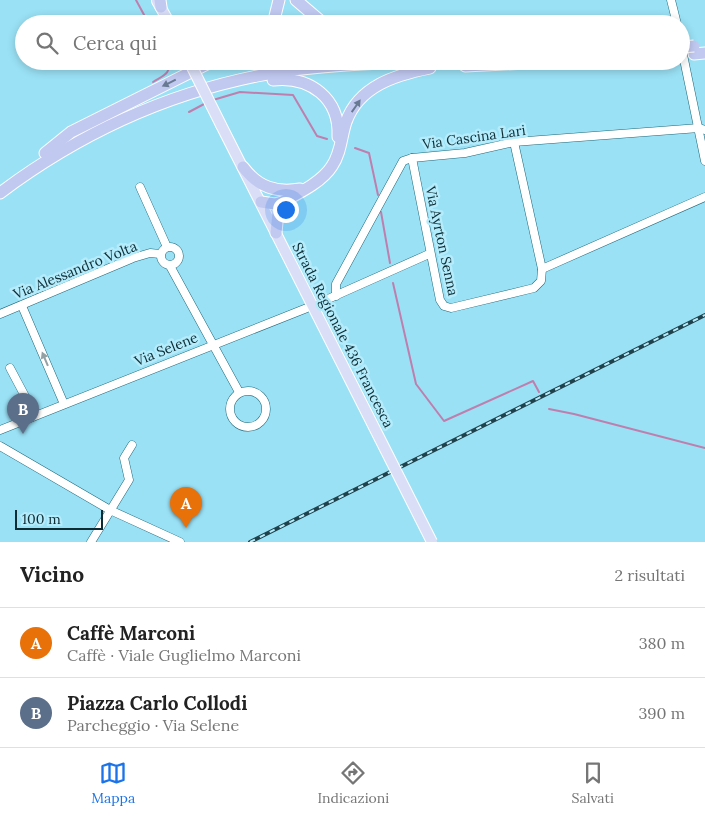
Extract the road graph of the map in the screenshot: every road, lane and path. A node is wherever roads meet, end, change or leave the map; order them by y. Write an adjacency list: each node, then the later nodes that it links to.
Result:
1 (279, 0): 6 (highway)
2 (296, 0): 7 (highway)
3 (671, 0): 8 (street)
4 (159, 2): 5 (main road)
5 (166, 15)
6 (275, 15)
7 (314, 15)
8 (675, 15)
9 (193, 70): 22 (main road, Strada Regionale 436 Francesca, bridge)
10 (195, 70): 19 (highway, one-way to 19)
11 (254, 70): 19 (highway)
12 (299, 70): 15 (highway)
13 (424, 70): 18 (highway, one-way to 13)
14 (687, 70): 16 (street)
15 (184, 95): 18 (highway); 27 (highway)
16 (702, 129): 17 (street, Via Cascina Lari); 21 (street)
17 (514, 142): 20 (street, Via Cascina Lari); 36 (street)
18 (338, 151): 25 (highway)
19 (45, 153): 23 (highway)
20 (412, 158): 34 (street, Via Ayrton Senna); 37 (street, Via Cascina Lari)
21 (705, 161)
22 (243, 168): 26 (highway); 30 (main road, Strada Regionale 436 Francesca)
23 (0, 184)
24 (140, 187): 32 (street)
25 (304, 189): 26 (highway); 29 (highway)
26 (277, 190): 30 (highway)
27 (0, 193)
28 (705, 197): 36 (street)
29 (288, 199): 30 (highway); 31 (highway)
30 (261, 201): 31 (main road, Strada Regionale 436 Francesca)
31 (276, 233): 53 (main road, Strada Regionale 436 Francesca, bridge)
32 (167, 247): 33 (street); 35 (street)
33 (160, 254): 35 (street); 39 (street, Via Alessandro Volta)
34 (429, 254): 36 (street, Via Ayrton Senna); 37 (street)
35 (170, 266): 42 (street)
36 (542, 269)
37 (336, 296): 38 (street)
38 (319, 303)
39 (22, 306): 41 (street, Via Alessandro Volta); 45 (street, one-way to 39)
40 (307, 308): 42 (street, Via Selene)
41 (0, 314)
42 (214, 343): 44 (street); 45 (street, Via Selene)
43 (10, 368): 46 (street)
44 (239, 392): 44 (street)
45 (64, 404): 46 (street, Via Selene)
46 (35, 415): 47 (street, Via Selene)
47 (0, 430)
48 (132, 445): 50 (street)
49 (0, 446): 50 (street)
50 (110, 510): 51 (street); 52 (street)
51 (91, 542)
52 (180, 542)
53 (432, 542)

